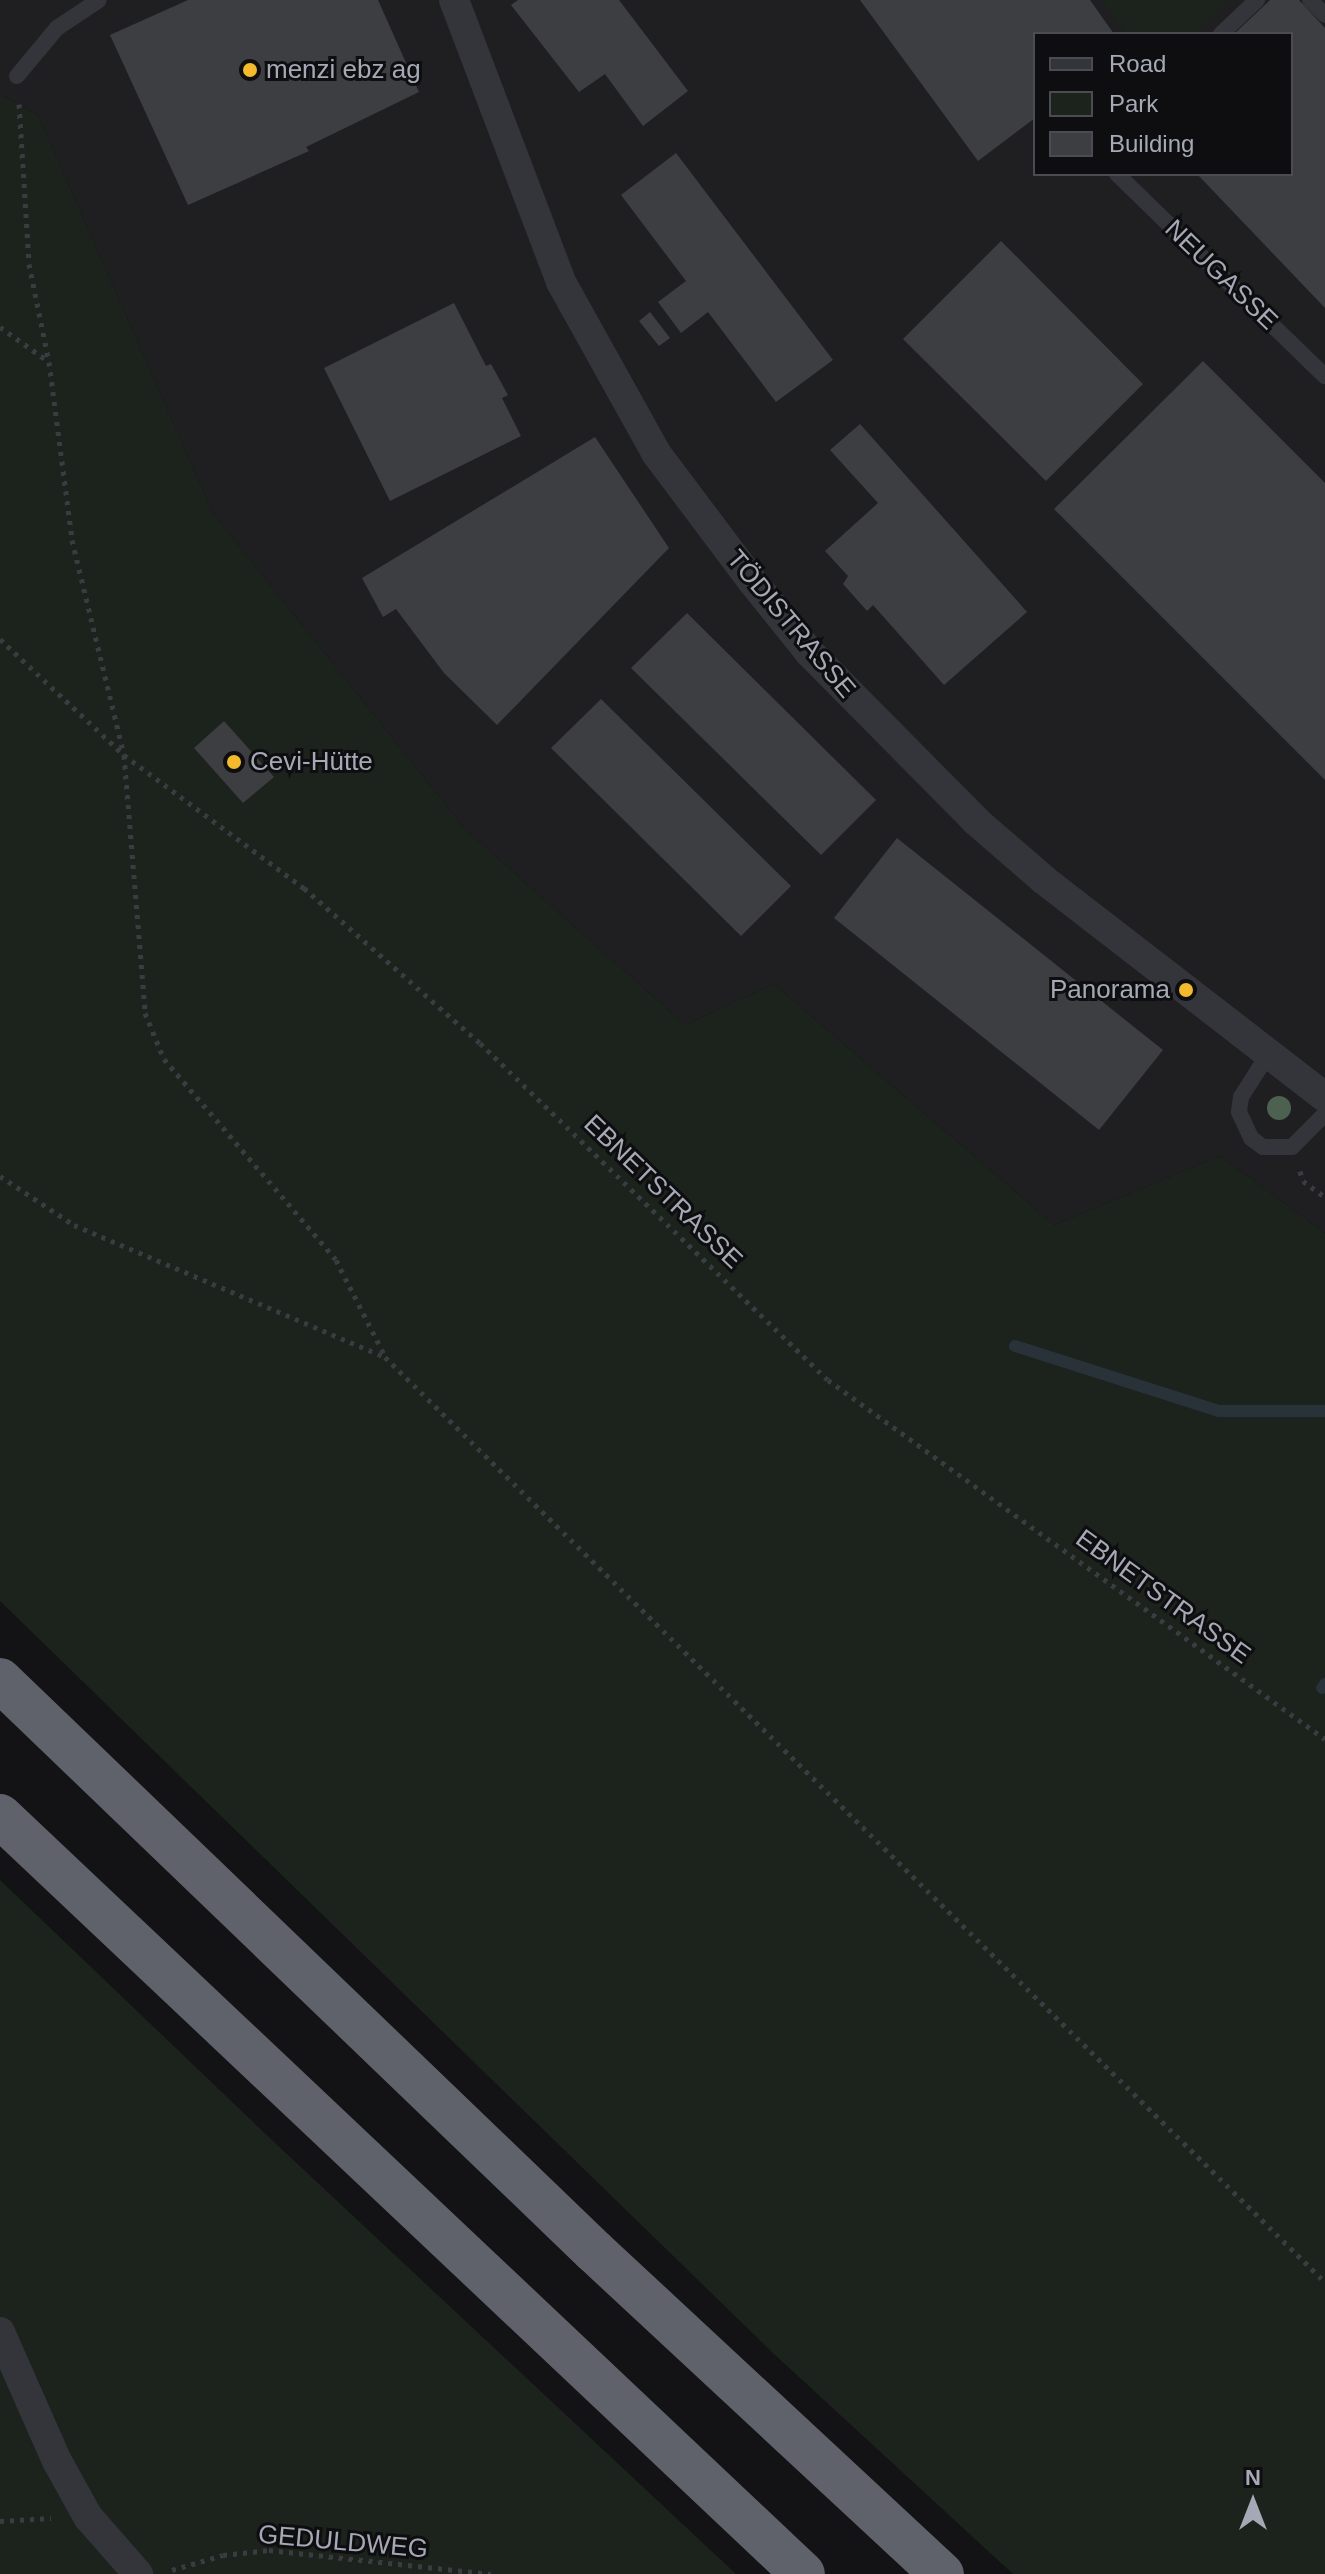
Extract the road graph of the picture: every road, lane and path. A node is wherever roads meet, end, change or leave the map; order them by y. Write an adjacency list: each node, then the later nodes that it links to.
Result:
1 (99, 0): 7 (lane)
2 (454, 0): 14 (street, TÖDISTRASSE)
3 (1257, 0): 6 (lane)
4 (1310, 0): 5 (lane)
5 (1325, 15)
6 (1223, 32)
7 (17, 76): 10 (path)
8 (1119, 176): 11 (lane, NEUGASSE)
9 (0, 327): 10 (path)
10 (49, 362): 13 (path)
11 (1325, 376)
12 (0, 639): 13 (path, EBNETSTRASSE)
13 (124, 755): 18 (path); 20 (path, EBNETSTRASSE)
14 (1269, 1053): 15 (street, TÖDISTRASSE); 16 (lane)
15 (1325, 1097)
16 (1325, 1114)
17 (0, 1176): 18 (path)
18 (385, 1357): 22 (path)
19 (0, 1680): 29 (highway)
20 (1325, 1739)
21 (0, 1816): 28 (highway)
22 (1325, 2282)
23 (0, 2332): 24 (street)
24 (88, 2517): 25 (path); 26 (street)
25 (0, 2521)
26 (149, 2573): 27 (path, GEDULDWEG)
27 (491, 2574)
28 (803, 2574)
29 (942, 2574)

